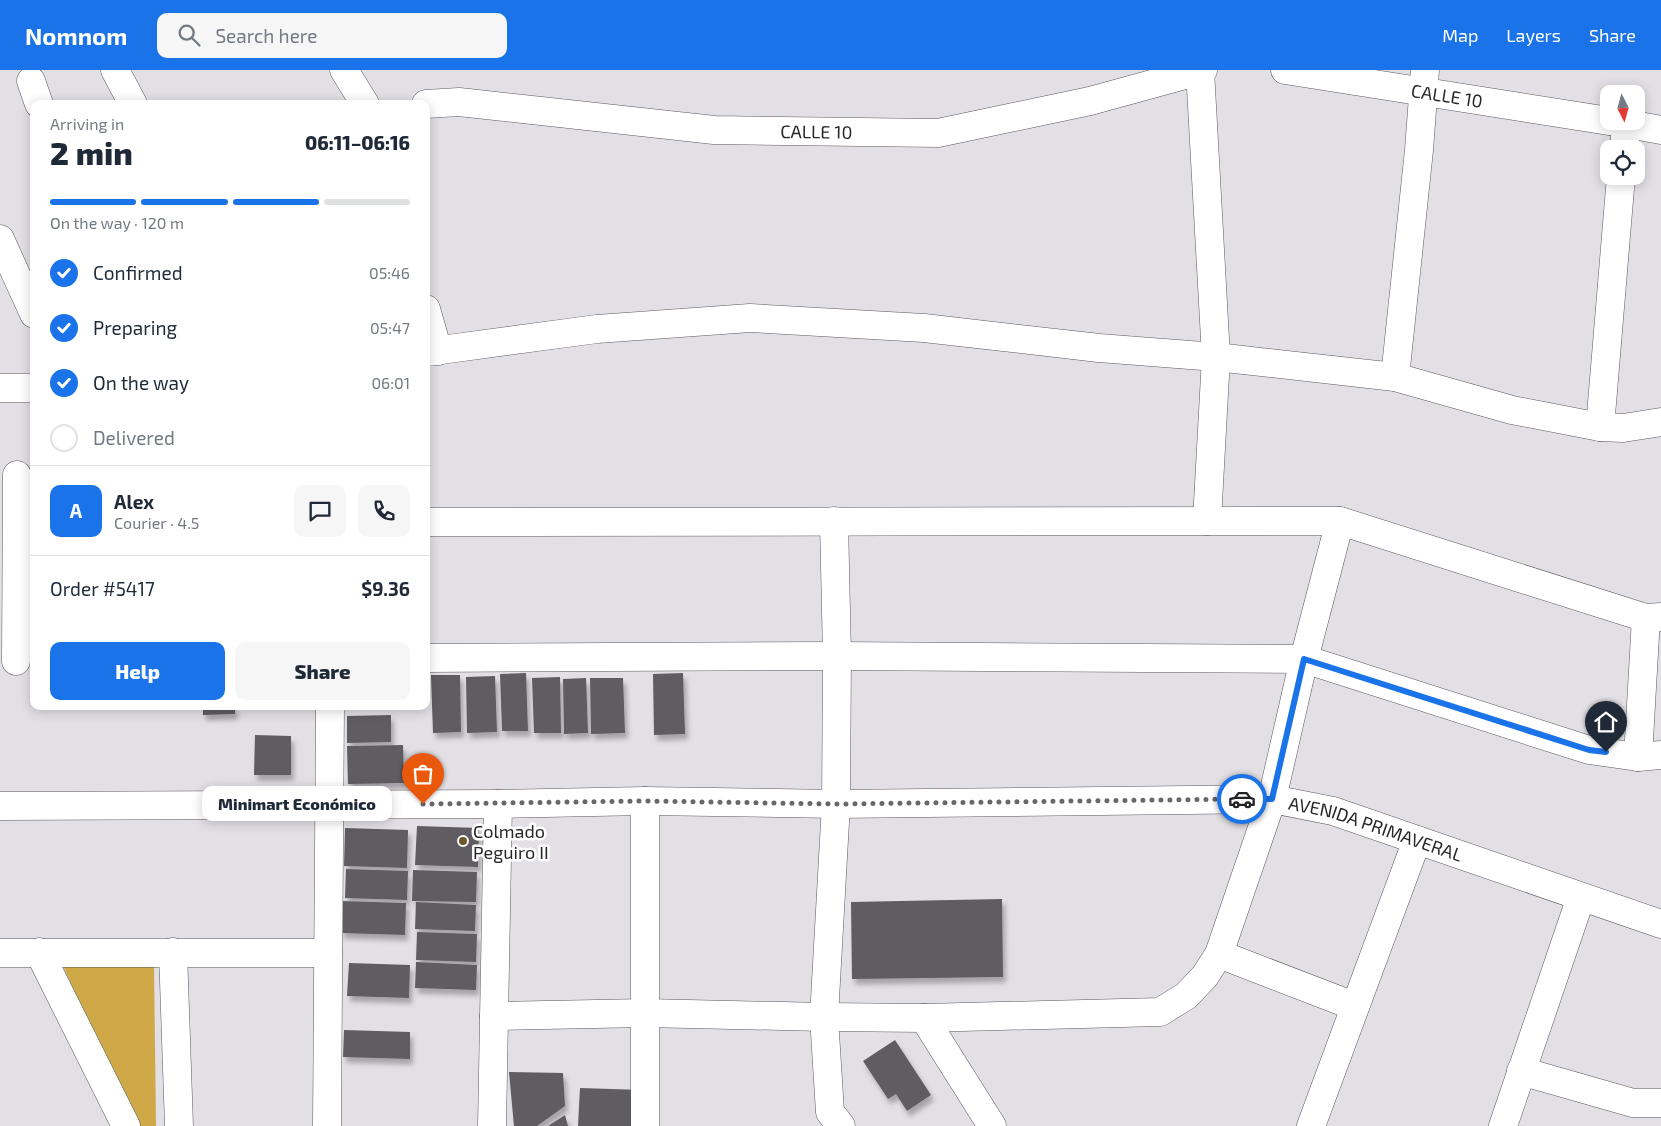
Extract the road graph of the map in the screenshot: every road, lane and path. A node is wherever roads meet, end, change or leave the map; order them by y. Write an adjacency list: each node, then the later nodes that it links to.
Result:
1 (115, 70): 6 (street)
2 (344, 70): 7 (street)
3 (1201, 70): 8 (street, CALLE 10); 17 (street)
4 (1285, 70): 5 (street, CALLE 10)
5 (1425, 81): 9 (street, CALLE 10); 18 (street)
6 (131, 100)
7 (362, 100)
8 (430, 104)
9 (1600, 125)
10 (1645, 130): 11 (street, CALLE 10)
11 (1661, 130)
12 (1620, 185): 22 (street)
13 (0, 238): 14 (street)
14 (30, 305)
15 (430, 338): 16 (street)
16 (432, 352): 17 (street)
17 (1216, 357): 18 (street); 25 (street)
18 (1395, 377): 22 (street)
19 (0, 388): 20 (street)
20 (30, 388)
21 (1661, 422): 22 (street)
22 (1600, 427)
23 (17, 475): 32 (street)
24 (834, 521): 25 (street); 27 (street); 29 (street)
25 (1207, 521): 26 (street)
26 (1340, 521): 28 (street); 31 (street)
27 (430, 522)
28 (1654, 617): 34 (street)
29 (837, 656): 30 (street); 31 (street); 38 (street)
30 (430, 658)
31 (1304, 659): 34 (street); 35 (street)
32 (17, 661)
33 (330, 710): 39 (street)
34 (1649, 756)
35 (1272, 799): 38 (street, AVENIDA PRIMAVERAL); 41 (street, AVENIDA PRIMAVERAL); 48 (street)
36 (644, 801): 37 (street, AVENIDA PRIMAVERAL); 38 (street, AVENIDA PRIMAVERAL); 50 (street)
37 (498, 804): 39 (street, AVENIDA PRIMAVERAL); 51 (street)
38 (836, 804): 52 (street)
39 (329, 805): 40 (street, AVENIDA PRIMAVERAL); 47 (street)
40 (0, 806)
41 (1417, 840): 42 (street, AVENIDA PRIMAVERAL); 49 (street)
42 (1581, 896): 43 (street, AVENIDA PRIMAVERAL); 54 (street)
43 (1661, 924)
44 (39, 952): 45 (street); 46 (street); 56 (street)
45 (173, 952): 47 (street); 57 (street)
46 (0, 953)
47 (328, 953): 58 (street)
48 (1219, 954): 49 (street); 53 (street)
49 (1354, 1006): 63 (street)
50 (645, 1013): 51 (street); 52 (street); 60 (street)
51 (494, 1016): 59 (street)
52 (824, 1017): 53 (street); 61 (street)
53 (924, 1018): 62 (street)
54 (1521, 1071): 55 (street); 64 (street)
55 (1661, 1103)
56 (126, 1126)
57 (179, 1126)
58 (327, 1126)
59 (492, 1126)
60 (645, 1126)
61 (841, 1126)
62 (992, 1126)
63 (1311, 1126)
64 (1503, 1126)

